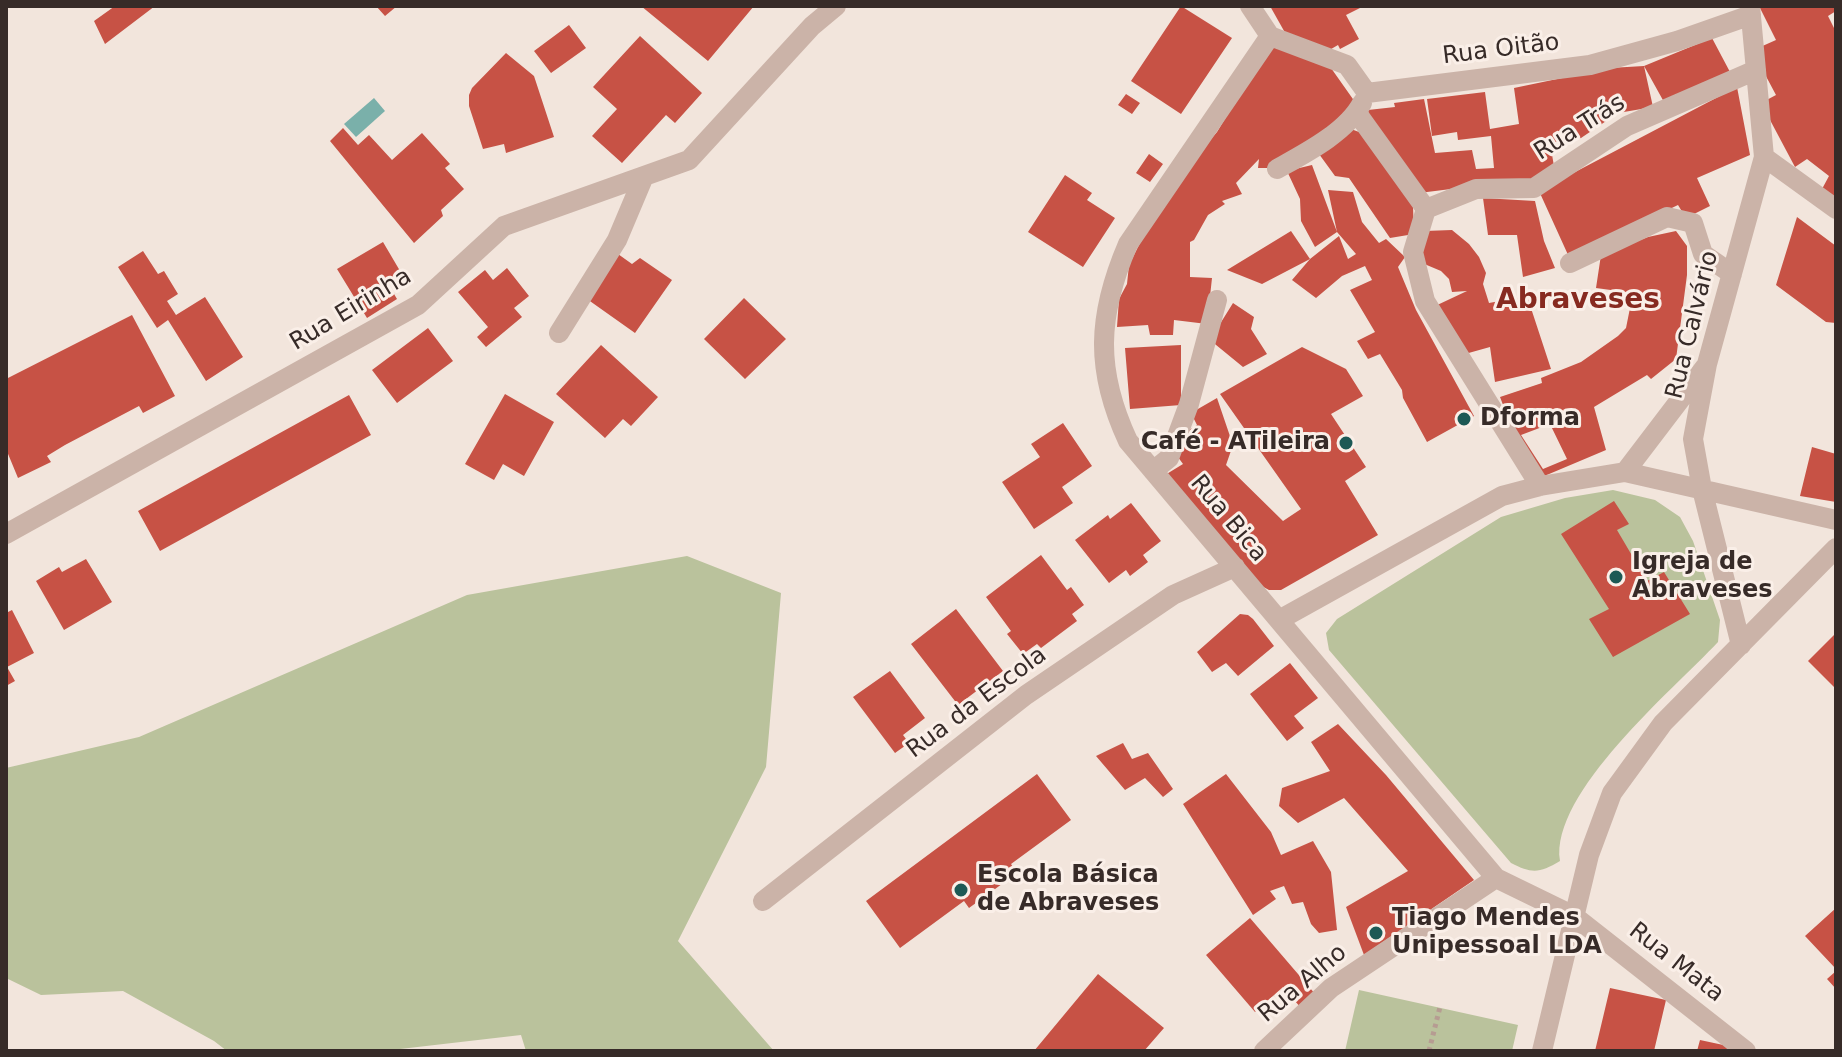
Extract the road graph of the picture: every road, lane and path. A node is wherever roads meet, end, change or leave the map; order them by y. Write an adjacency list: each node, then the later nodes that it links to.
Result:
1 (836, 6): 10 (street, Rua Eirinha)
2 (1250, 6): 4 (street)
3 (1751, 10): 5 (street, Rua Calvário); 6 (street, Rua Oitão)
4 (1270, 36): 6 (street); 18 (street, Rua Bica)
5 (1756, 70): 8 (street, Rua Calvário); 11 (street, Rua Trás)
6 (1367, 93): 7 (street)
7 (1357, 113): 9 (street); 11 (street)
8 (1764, 157): 12 (street); 14 (street, Rua Calvário)
9 (1277, 169)
10 (644, 176): 16 (street); 23 (street, Rua Eirinha)
11 (1426, 209): 20 (street)
12 (1836, 209)
13 (1570, 263): 14 (street)
14 (1732, 274): 17 (street, Rua Calvário)
15 (1217, 300): 18 (street)
16 (559, 333)
17 (1707, 364): 19 (street); 21 (street, Rua Calvário)
18 (1153, 471): 25 (street, Rua Bica)
19 (1625, 472): 20 (street); 21 (street)
20 (1540, 486): 26 (street)
21 (1702, 489): 22 (street); 27 (street, Rua Calvário)
22 (1836, 520)
23 (6, 534)
24 (1836, 548): 27 (street)
25 (1235, 567): 26 (street, Rua Bica); 29 (street, Rua da Escola)
26 (1279, 620): 28 (street, Rua Bica)
27 (1741, 645): 30 (street)
28 (1496, 878): 30 (street, Rua Bica); 32 (street, Rua Alho)
29 (763, 901)
30 (1574, 916): 34 (street); 35 (street, Rua Mata)
31 (1440, 1007): 33 (path)
32 (1264, 1051)
33 (1429, 1051)
34 (1542, 1051)
35 (1746, 1051)

